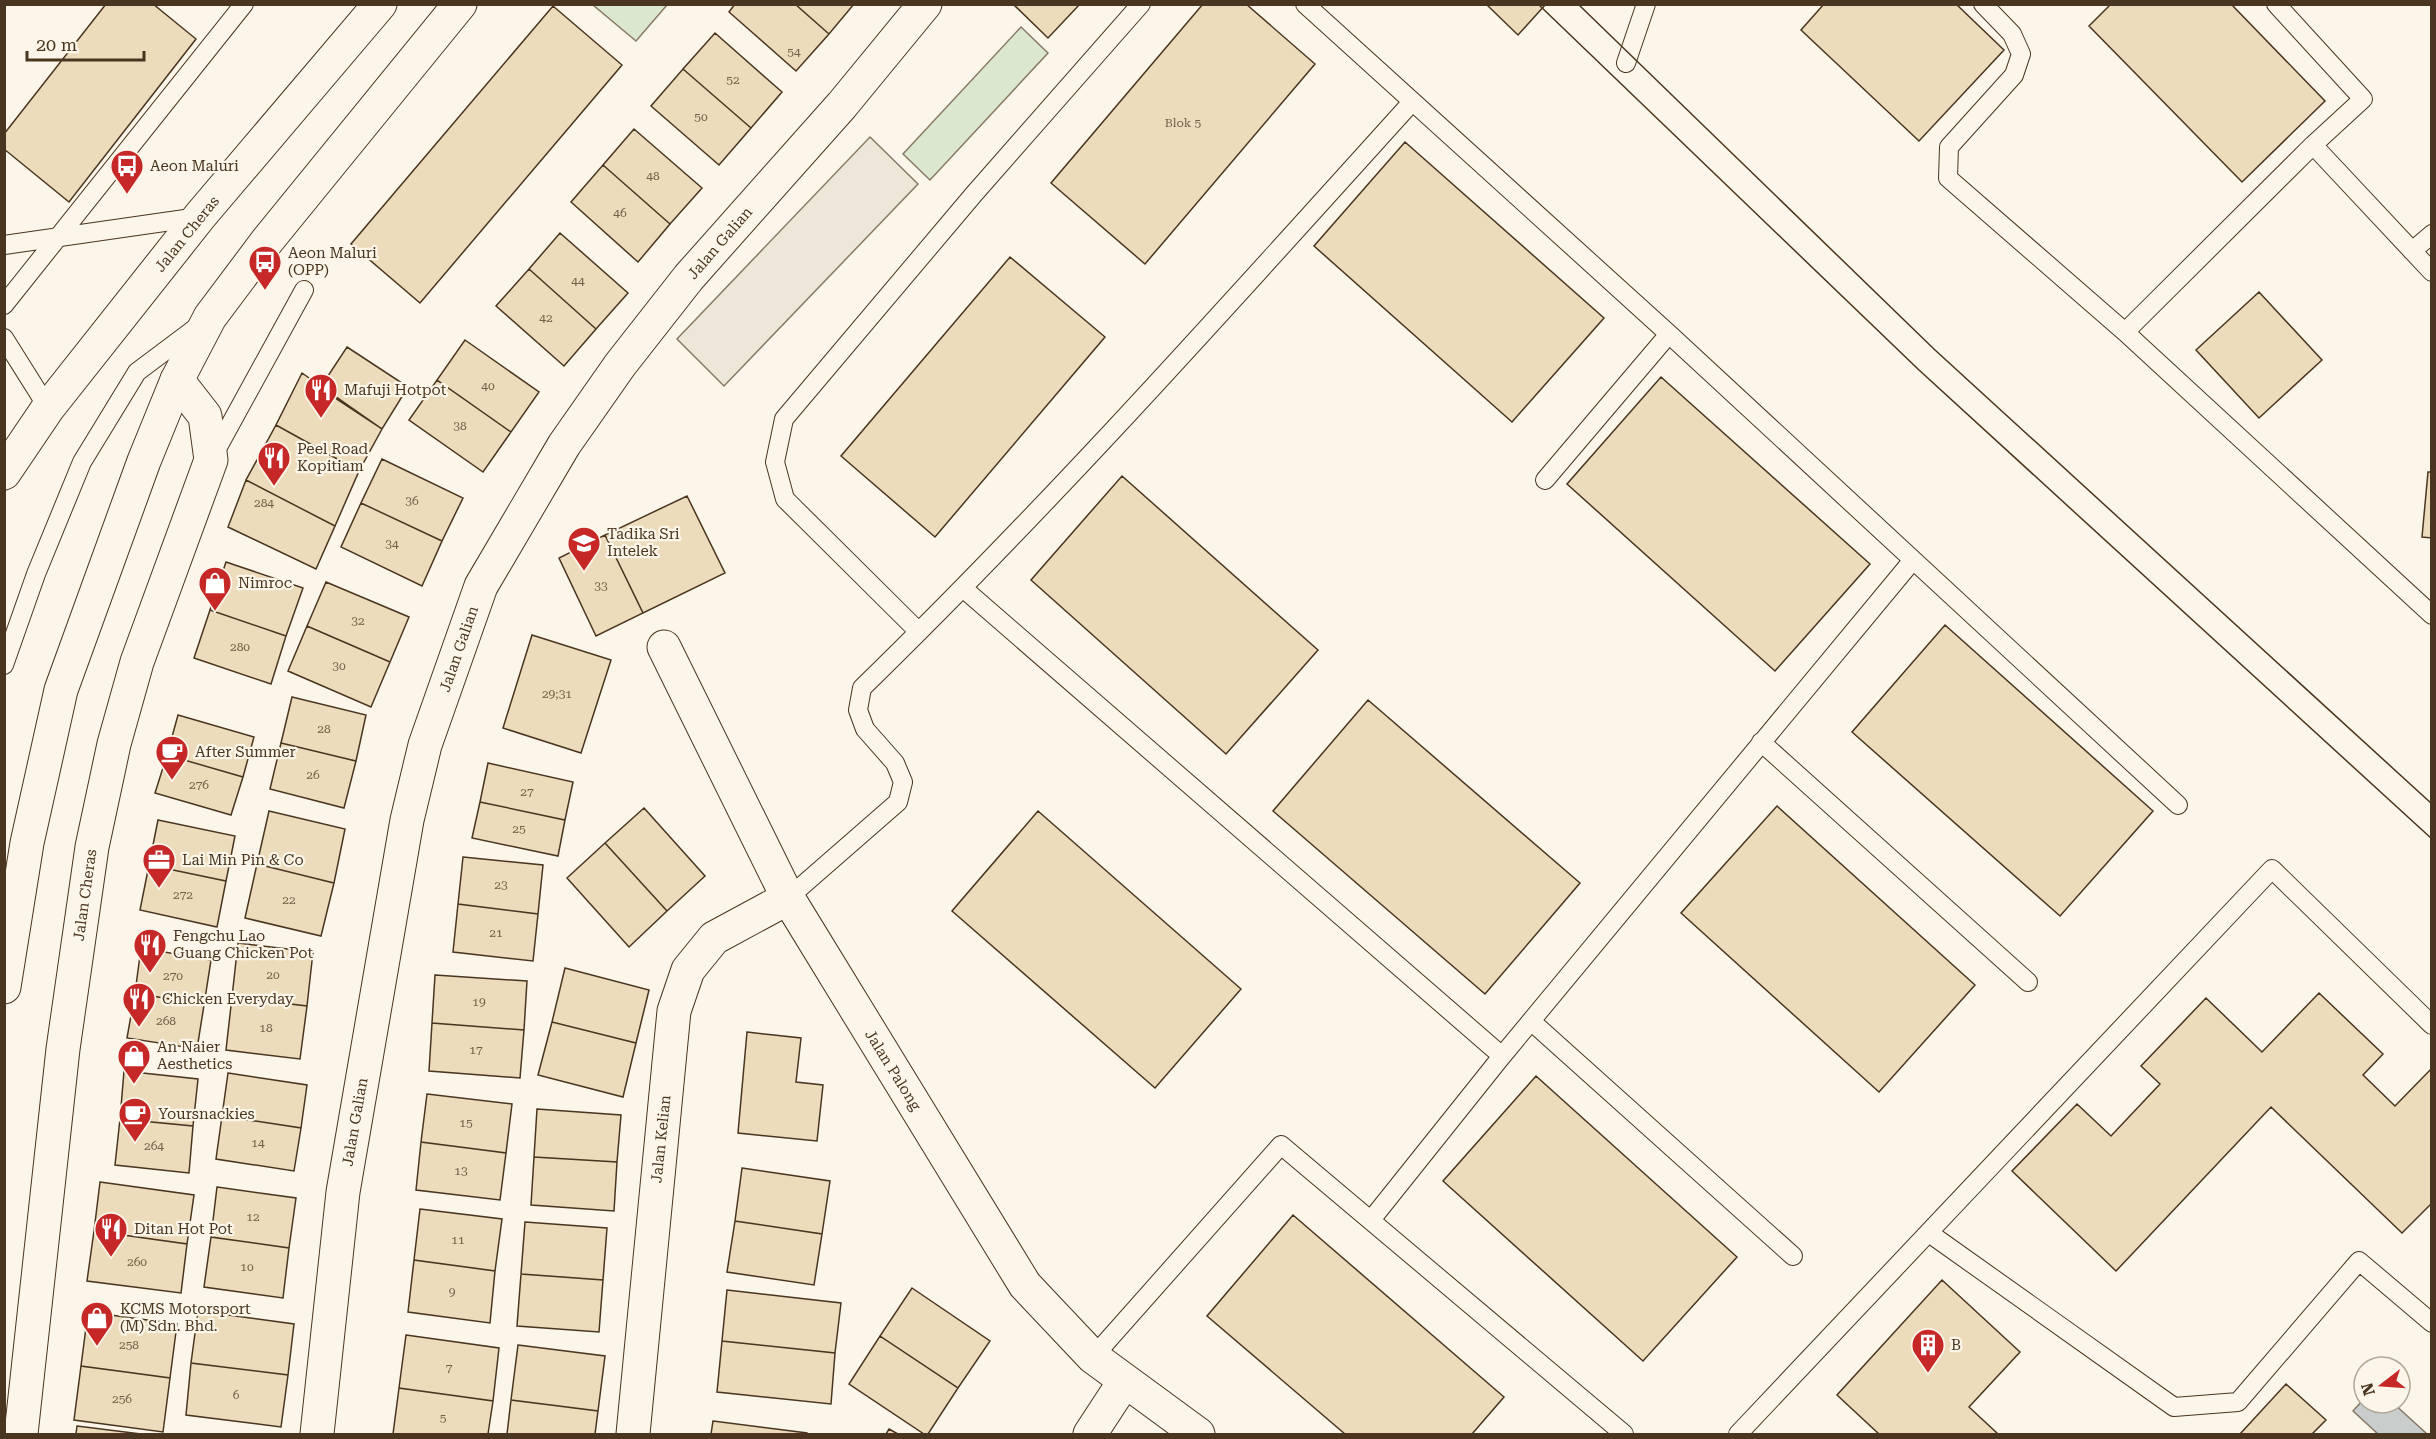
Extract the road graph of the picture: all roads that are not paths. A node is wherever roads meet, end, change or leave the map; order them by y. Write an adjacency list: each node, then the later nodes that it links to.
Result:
1 (244, 4): 15 (lane)
2 (380, 4): 13 (street, Jalan Cheras)
3 (460, 4): 21 (street)
4 (925, 4): 53 (street, Jalan Galian)
5 (1141, 4): 33 (lane)
6 (1305, 4): 11 (lane)
7 (1646, 4): 10 (lane)
8 (1983, 4): 22 (lane)
9 (2276, 4): 12 (lane)
10 (1626, 63)
11 (1412, 102): 23 (lane); 31 (lane)
12 (2313, 145): 17 (lane); 22 (lane)
13 (200, 216): 15 (lane); 26 (street, Jalan Cheras)
14 (2432, 234): 17 (lane)
15 (57, 238): 16 (lane); 20 (lane)
16 (4, 245)
17 (2412, 251): 18 (lane)
18 (2432, 272)
19 (304, 290): 27 (lane)
20 (4, 305)
21 (210, 317): 25 (street); 35 (lane)
22 (2125, 332): 32 (lane)
23 (1669, 334): 29 (lane); 30 (lane)
24 (4, 338): 26 (lane)
25 (177, 380): 27 (street, Jalan Cheras); 38 (street)
26 (48, 408): 28 (street, Jalan Cheras)
27 (211, 460): 52 (street, Jalan Cheras)
28 (4, 473)
29 (1545, 480)
30 (1913, 560): 36 (lane); 37 (lane)
31 (964, 589): 33 (lane); 44 (lane)
32 (2432, 615)
33 (919, 632): 39 (lane)
34 (664, 646): 39 (street, Jalan Palong)
35 (4, 664)
36 (1761, 742): 40 (lane); 42 (lane)
37 (2178, 805)
38 (16, 852): 41 (street)
39 (788, 898): 49 (street, Jalan Palong); 54 (street, Jalan Kelian)
40 (2028, 982)
41 (4, 987)
42 (1531, 1021): 44 (lane); 47 (lane)
43 (2432, 1025): 46 (lane)
44 (1502, 1056): 45 (lane)
45 (1371, 1220): 49 (lane); 57 (lane)
46 (1929, 1233): 48 (lane); 51 (lane)
47 (1793, 1256)
48 (2432, 1323)
49 (1093, 1357): 50 (street, Jalan Palong)
50 (1124, 1382): 55 (street); 56 (street, Jalan Palong)
51 (1749, 1431)
52 (21, 1434)
53 (317, 1434)
54 (633, 1434)
55 (1090, 1434)
56 (1198, 1434)
57 (1624, 1434)

